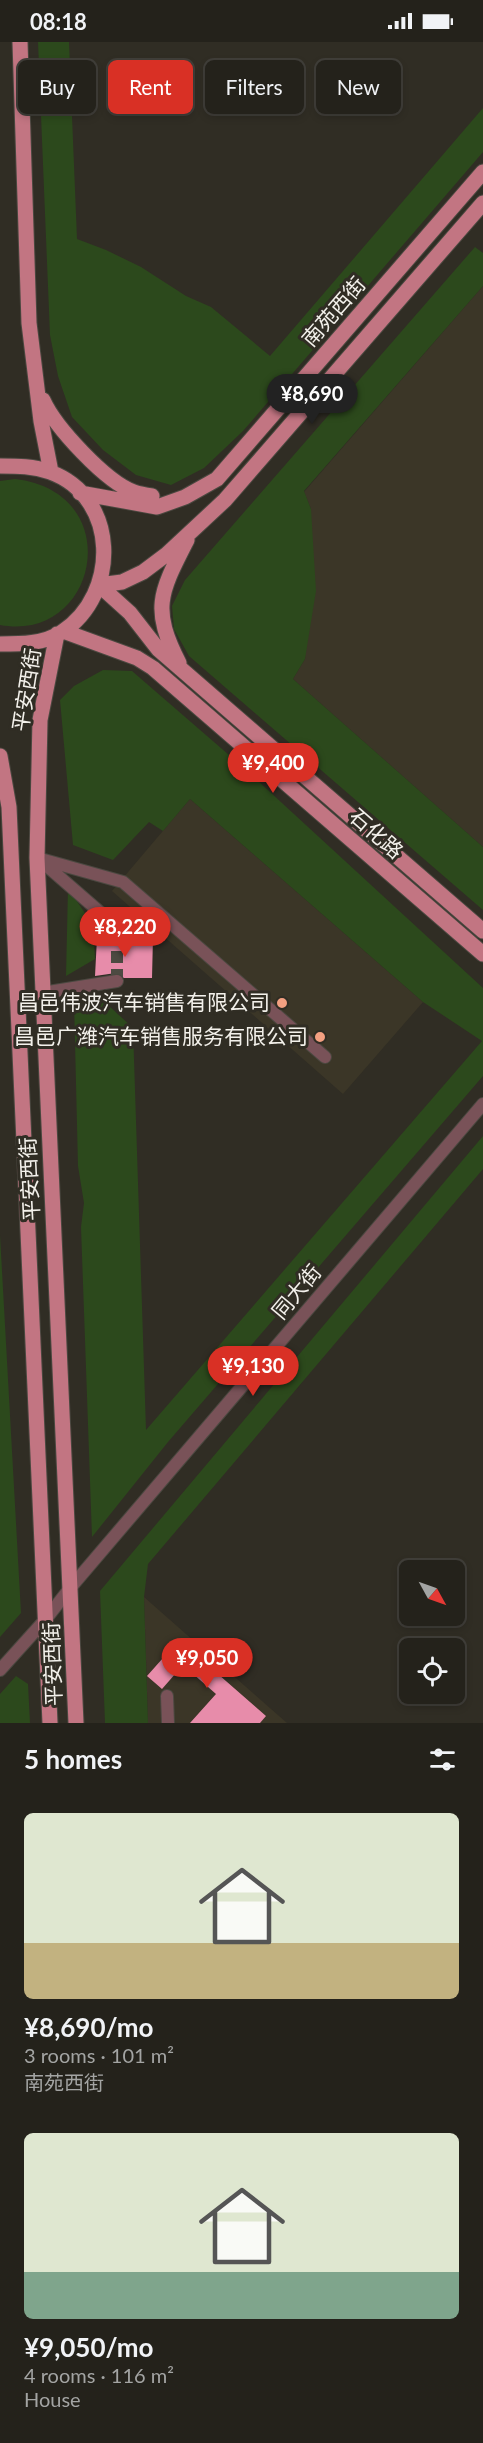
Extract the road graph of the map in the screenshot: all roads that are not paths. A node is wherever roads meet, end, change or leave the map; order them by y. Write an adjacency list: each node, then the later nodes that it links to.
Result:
1 (20, 42): 4 (main road)
2 (483, 172): 8 (main road, 南苑西街)
3 (483, 202): 9 (main road, 南苑西街)
4 (36, 387): 6 (main road); 8 (main road)
5 (0, 466): 6 (main road)
6 (51, 472): 7 (main road)
7 (80, 493): 8 (main road, 南苑西街); 10 (main road)
8 (173, 501)
9 (192, 531): 10 (main road, 南苑西街); 13 (main road)
10 (99, 585): 11 (main road); 13 (main road, 石化路)
11 (60, 633): 12 (main road); 15 (main road, 平安西街); 18 (main road, 石化路)
12 (0, 644)
13 (183, 671): 16 (main road, 石化路)
14 (0, 756): 24 (main road, 平安西街)
15 (37, 858): 17 (street); 20 (main road, 平安西街); 21 (street)
16 (483, 931)
17 (117, 936)
18 (483, 954)
19 (117, 981): 20 (street)
20 (42, 993): 23 (main road, 平安西街)
21 (325, 1057)
22 (483, 1104): 23 (street, 同大街)
23 (71, 1587): 24 (street, 同大街); 28 (main road, 平安西街)
24 (45, 1620): 25 (street, 同大街); 27 (main road, 平安西街)
25 (0, 1670)
26 (167, 1696): 29 (street)
27 (50, 1723)
28 (76, 1723)
29 (168, 1723)

